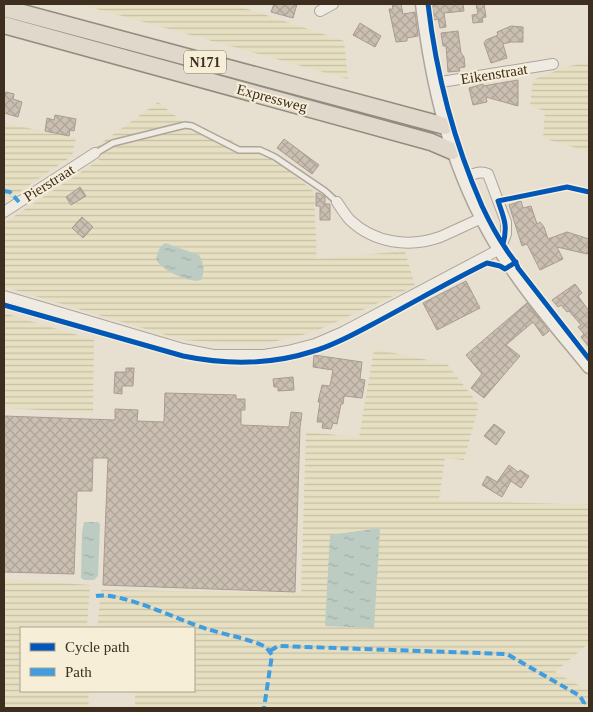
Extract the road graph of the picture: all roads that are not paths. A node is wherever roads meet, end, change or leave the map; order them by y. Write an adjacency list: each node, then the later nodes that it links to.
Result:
1 (333, 4): 4 (street)
2 (422, 4): 7 (street)
3 (4, 8): 8 (highway, Expressweg / N171)
4 (320, 11)
5 (4, 25): 9 (highway, Expressweg / N171)
6 (553, 64): 7 (street, Eikenstraat)
7 (435, 83): 8 (street)
8 (445, 126): 9 (street)
9 (452, 151): 11 (street)
10 (95, 154): 12 (lane); 13 (street, Pierstraat)
11 (464, 178): 14 (street); 15 (street)
12 (336, 202): 14 (street)
13 (4, 212)
14 (482, 218): 15 (street)
15 (500, 249): 16 (street); 17 (street)
16 (4, 296)
17 (589, 366)

